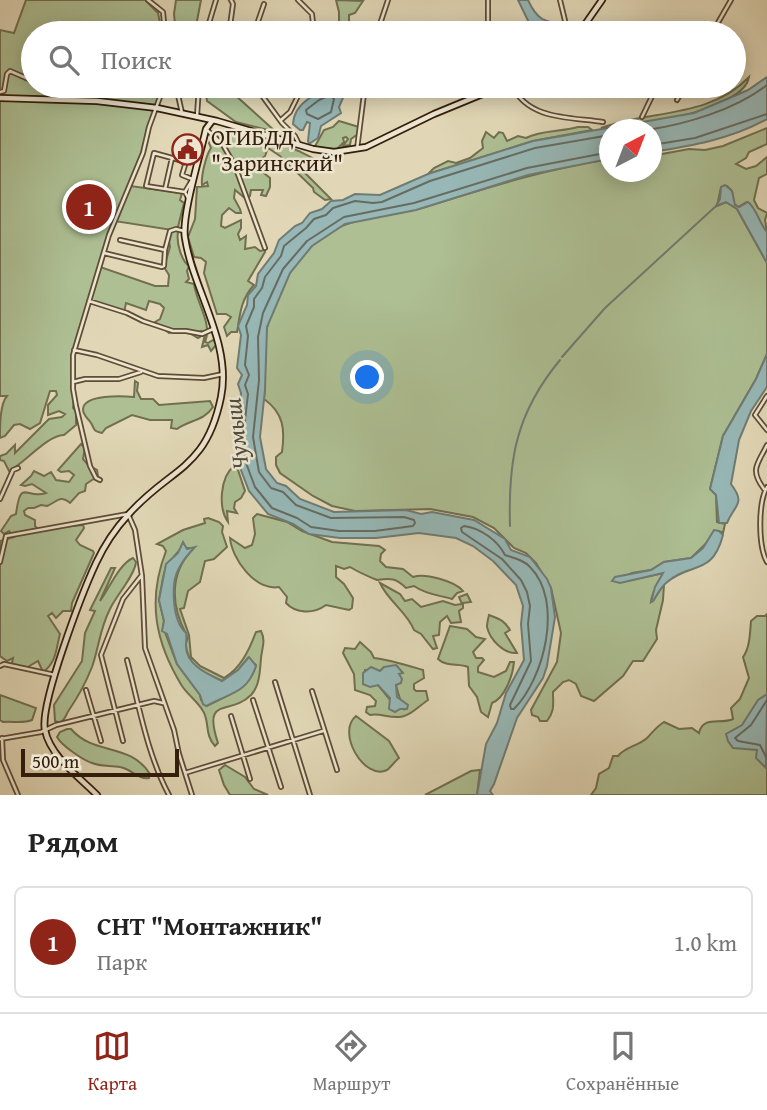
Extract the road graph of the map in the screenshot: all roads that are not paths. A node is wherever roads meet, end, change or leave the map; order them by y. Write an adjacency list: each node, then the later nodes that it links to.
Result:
1 (148, 0): 11 (street)
2 (216, 0): 12 (street)
3 (231, 0): 13 (street)
4 (298, 0): 15 (street)
5 (388, 0): 16 (street)
6 (488, 0): 17 (street)
7 (559, 0): 18 (street)
8 (602, 0): 19 (street)
9 (731, 0): 20 (street)
10 (264, 4): 14 (street)
11 (164, 21)
12 (210, 21)
13 (231, 21)
14 (258, 21)
15 (313, 21)
16 (381, 21)
17 (488, 21)
18 (565, 21)
19 (587, 21)
20 (719, 21)
21 (21, 76): 22 (street)
22 (0, 92)
23 (0, 98): 33 (street)
24 (160, 98): 33 (street)
25 (179, 98): 34 (street)
26 (198, 98): 35 (street)
27 (265, 98): 37 (street)
28 (297, 98): 37 (street)
29 (364, 98): 42 (street)
30 (471, 98): 42 (street)
31 (519, 98): 39 (street)
32 (651, 98): 36 (street)
33 (157, 108): 34 (street); 52 (street)
34 (182, 113): 35 (street)
35 (197, 116): 38 (street)
36 (642, 117)
37 (281, 120): 41 (street)
38 (212, 121): 40 (street); 41 (street)
39 (599, 121)
40 (206, 129): 44 (street); 50 (street)
41 (299, 145): 42 (street)
42 (358, 149)
43 (172, 158): 44 (street); 45 (street); 45 (street)
44 (194, 176): 46 (street); 47 (street)
45 (165, 190): 46 (street)
46 (184, 192): 47 (street)
47 (190, 201): 48 (street)
48 (184, 231): 51 (street); 54 (street)
49 (120, 240): 51 (street)
50 (265, 248)
51 (165, 250): 52 (street)
52 (104, 253): 53 (street)
53 (89, 301): 54 (street); 55 (street)
54 (213, 329): 57 (street)
55 (74, 350): 56 (street); 58 (street)
56 (141, 372): 57 (street); 58 (street)
57 (223, 374): 66 (street)
58 (72, 383): 63 (street)
59 (767, 397): 60 (street)
60 (767, 430)
61 (767, 446): 64 (street)
62 (18, 468): 65 (street)
63 (100, 480)
64 (766, 489): 70 (street)
65 (0, 499)
66 (128, 514): 67 (street); 71 (street); 75 (street)
67 (6, 536): 68 (street); 69 (street)
68 (0, 538)
69 (0, 562)
70 (767, 562)
71 (142, 576): 79 (street); 84 (street)
72 (0, 659): 74 (street)
73 (127, 660): 83 (street)
74 (2, 665): 75 (street)
75 (55, 675): 87 (street)
76 (275, 682): 90 (street)
77 (86, 690): 85 (street)
78 (312, 691): 88 (street)
79 (160, 692): 81 (street); 82 (street)
80 (253, 700): 93 (street)
81 (154, 701): 82 (street); 83 (street)
82 (163, 703): 96 (street)
83 (138, 705): 84 (street); 101 (street)
84 (115, 710): 85 (street); 92 (street)
85 (94, 716): 87 (street); 91 (street)
86 (231, 716): 94 (street)
87 (45, 731): 89 (street); 100 (street)
88 (323, 731): 90 (street); 95 (street)
89 (1, 738): 99 (street)
90 (293, 740): 93 (street); 103 (street)
91 (101, 741)
92 (123, 741)
93 (267, 749): 94 (street); 98 (street)
94 (243, 756): 96 (street); 97 (street)
95 (337, 770)
96 (185, 773): 102 (street)
97 (250, 779)
98 (281, 787)
99 (18, 795)
100 (97, 795)
101 (169, 795)
102 (192, 795)
103 (310, 795)

